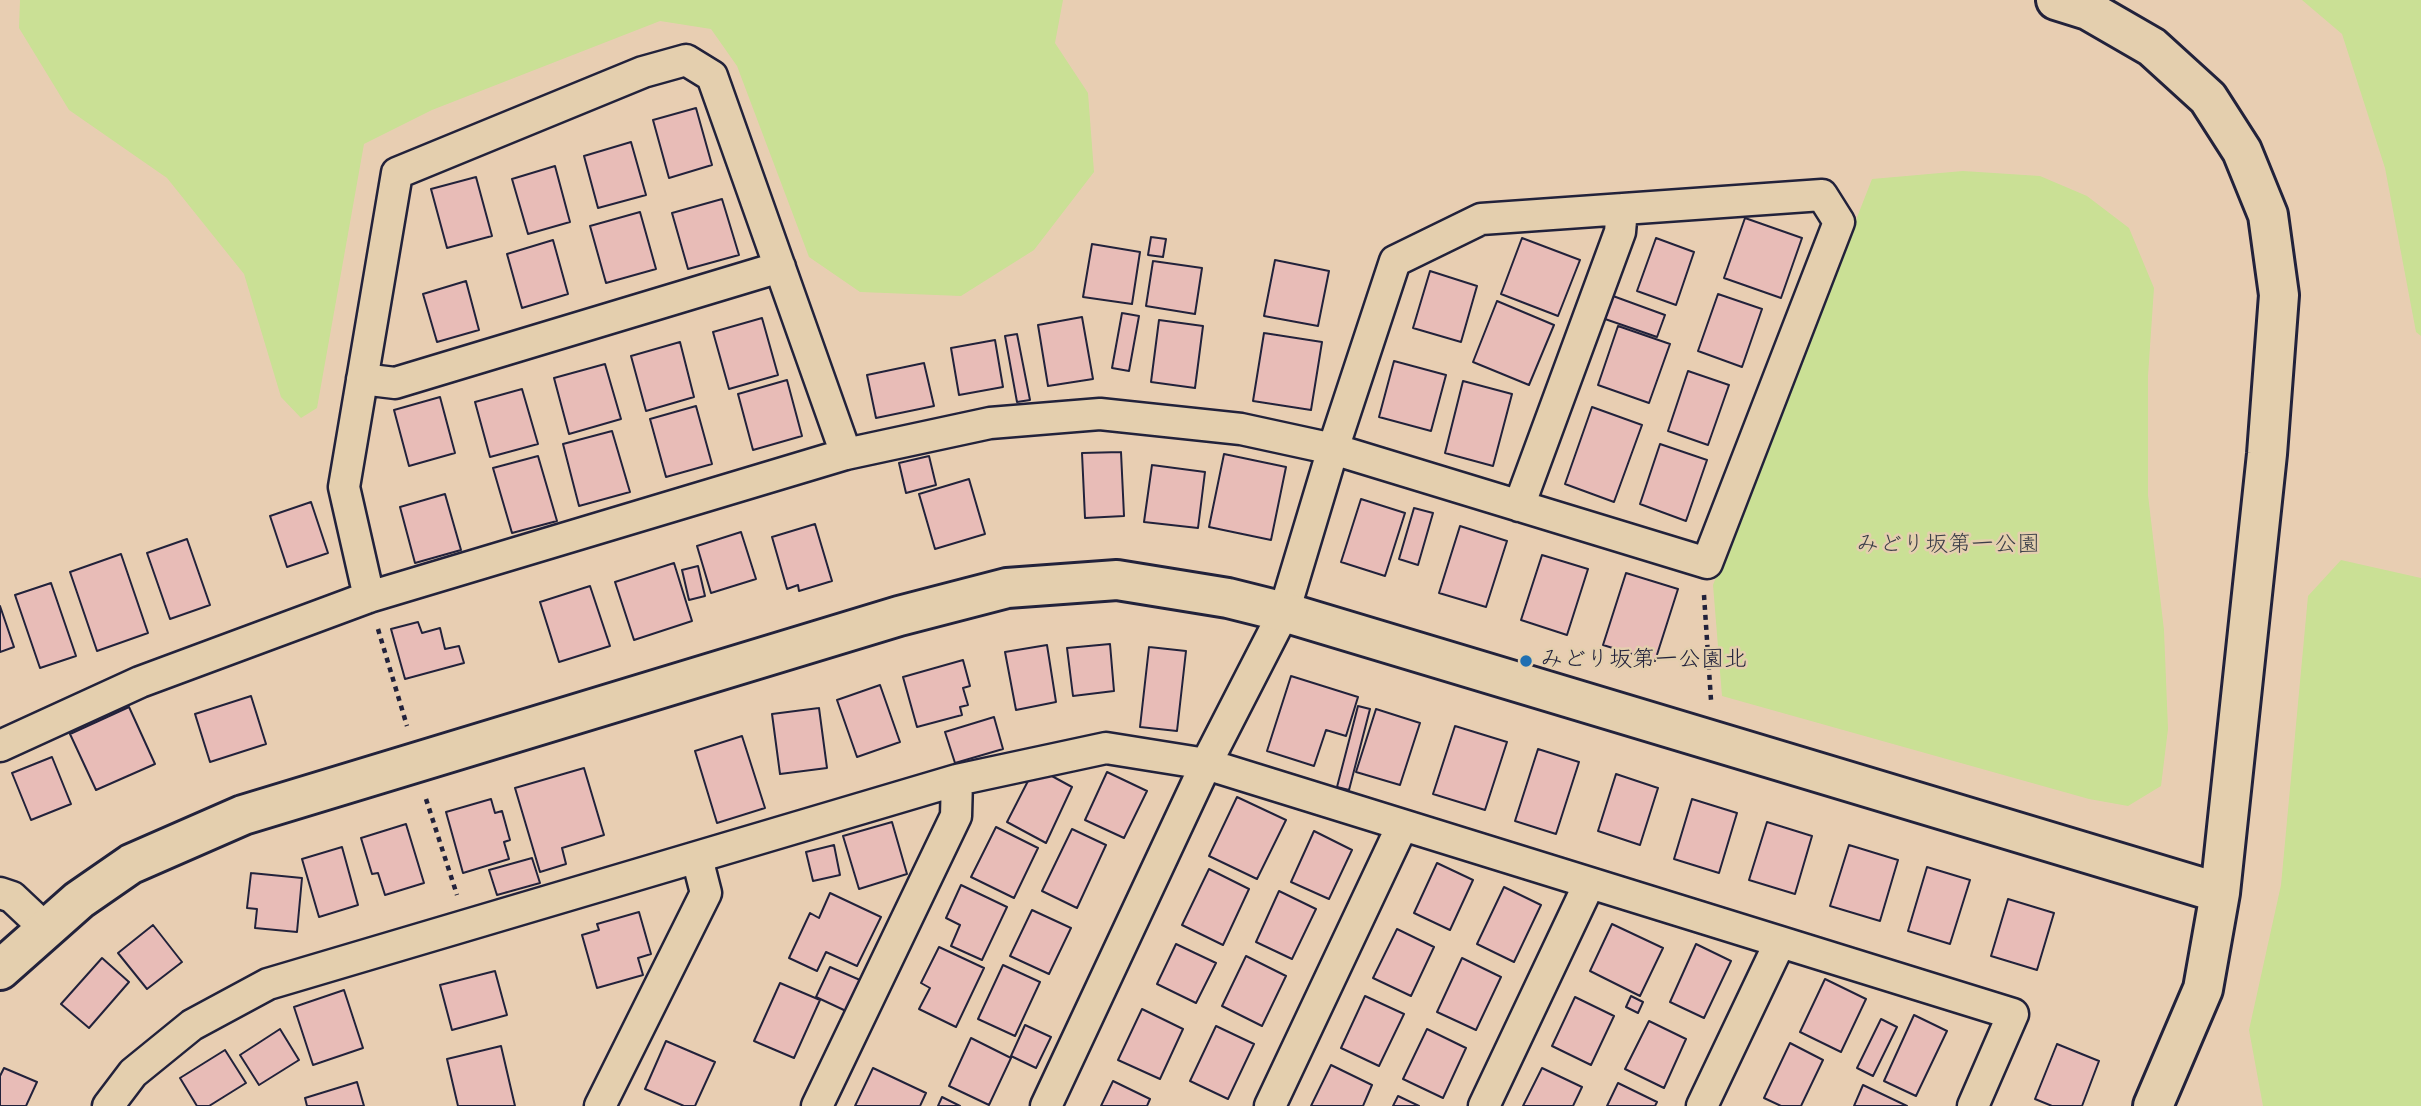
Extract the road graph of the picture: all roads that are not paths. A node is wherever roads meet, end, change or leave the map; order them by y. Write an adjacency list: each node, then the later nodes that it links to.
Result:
1 (2056, 0): 16 (street)
2 (1622, 209): 5 (street); 7 (street); 7 (street)
3 (780, 267): 4 (street); 4 (street); 6 (street)
4 (362, 379): 8 (street)
5 (1333, 449): 6 (street); 7 (street); 9 (street)
6 (846, 454): 8 (street)
7 (1519, 506)
8 (369, 597): 10 (street)
9 (1284, 612): 11 (street); 16 (street); 18 (street)
10 (0, 746)
11 (1206, 764): 12 (street); 13 (street); 24 (street)
12 (957, 780): 14 (street); 23 (street)
13 (1402, 825): 15 (street); 25 (street)
14 (697, 858): 21 (street); 22 (street)
15 (1589, 884): 19 (street); 26 (street)
16 (2220, 892): 29 (street)
17 (0, 893): 18 (street)
18 (46, 929): 20 (street)
19 (1780, 942): 27 (street); 28 (street)
20 (0, 970)
21 (108, 1106)
22 (600, 1106)
23 (817, 1106)
24 (1046, 1106)
25 (1270, 1106)
26 (1484, 1106)
27 (1702, 1106)
28 (1973, 1106)
29 (2153, 1106)

